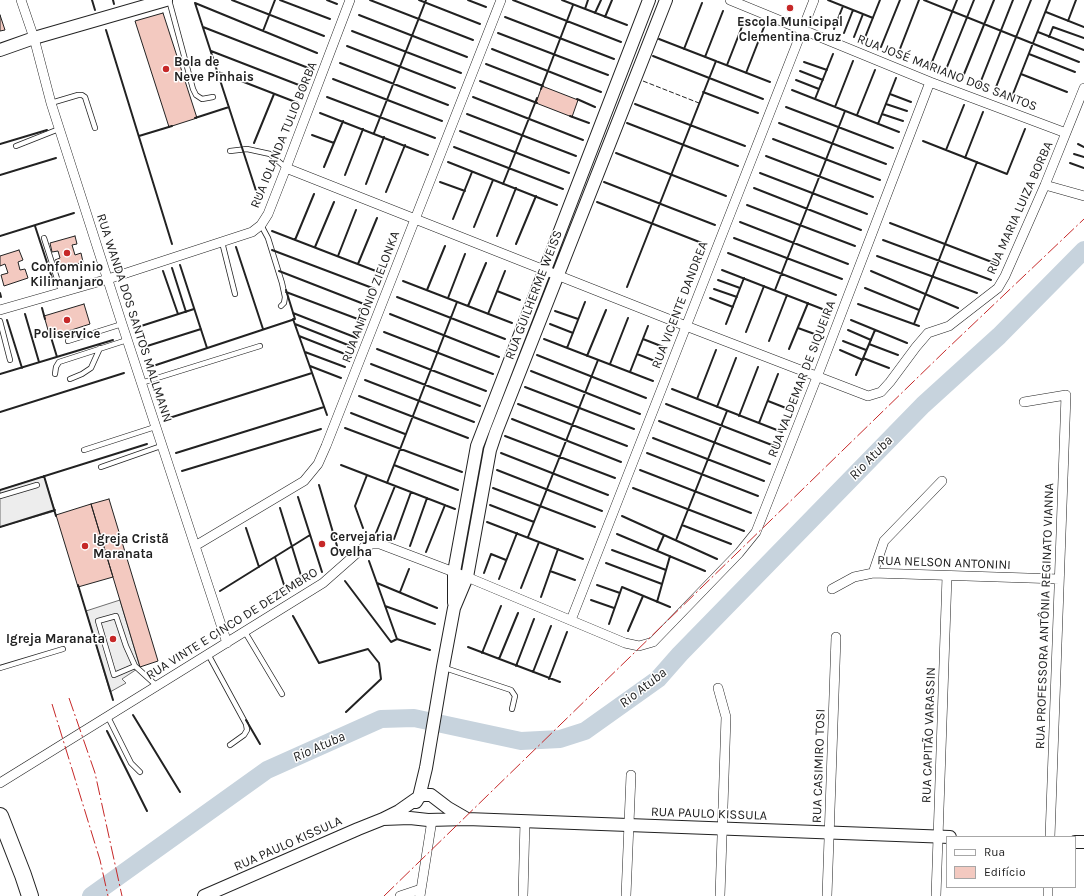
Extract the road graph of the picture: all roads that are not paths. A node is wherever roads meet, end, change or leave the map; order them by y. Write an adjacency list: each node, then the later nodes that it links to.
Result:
1 (21, 0): 10 (street, RUA WANDA DOS SANTOS MALLMANN)
2 (168, 0): 10 (street); 14 (lane)
3 (350, 0): 21 (street, RUA IOLANDA TULIO BORBA)
4 (501, 0): 24 (street, RUA ANTÔNIO ZIELONKA)
5 (649, 0): 28 (street, RUA GUILHERME WEISS)
6 (666, 0): 29 (street, RUA GUILHERME WEISS)
7 (730, 0): 9 (street, RUA JOSÉ MARIANO DOS SANTOS)
8 (814, 0): 9 (street, RUA VICENTE DANDREA)
9 (801, 30): 12 (street, RUA JOSÉ MARIANO DOS SANTOS); 37 (street, RUA VICENTE DANDREA)
10 (34, 38): 11 (street); 15 (street, RUA WANDA DOS SANTOS MALLMANN)
11 (0, 50)
12 (930, 82): 18 (street, RUA JOSÉ MARIANO DOS SANTOS); 44 (street, RUA VALDEMAR DE SIQUEIRA)
13 (1084, 88): 18 (street, RUA MARIA LUIZA BORBA)
14 (213, 97)
15 (52, 103): 16 (street, RUA WANDA DOS SANTOS MALLMANN); 17 (lane)
16 (60, 128): 19 (lane); 30 (street, RUA WANDA DOS SANTOS MALLMANN)
17 (95, 128)
18 (1066, 133): 22 (street, RUA MARIA LUIZA BORBA)
19 (16, 146)
20 (230, 150): 21 (lane)
21 (286, 168): 24 (street); 25 (street, RUA IOLANDA TULIO BORBA)
22 (1045, 184): 23 (street); 44 (street, RUA MARIA LUIZA BORBA)
23 (1084, 196)
24 (415, 220): 28 (street); 55 (street, RUA ANTÔNIO ZIELONKA)
25 (261, 224): 27 (street, RUA IOLANDA TULIO BORBA); 33 (lane)
26 (44, 238): 31 (lane)
27 (222, 240): 30 (street, RUA IOLANDA TULIO BORBA); 32 (lane)
28 (544, 270): 29 (street); 56 (street, RUA GUILHERME WEISS)
29 (557, 276): 37 (street); 59 (street, RUA GUILHERME WEISS)
30 (108, 279): 31 (street, RUA IOLANDA TULIO BORBA); 36 (street, RUA WANDA DOS SANTOS MALLMANN)
31 (61, 291): 34 (street, RUA IOLANDA TULIO BORBA)
32 (235, 294)
33 (281, 306)
34 (0, 310)
35 (0, 321): 42 (lane)
36 (122, 324): 38 (street, RUA WANDA DOS SANTOS MALLMANN); 39 (lane)
37 (686, 326): 44 (street); 63 (street, RUA VICENTE DANDREA)
38 (127, 340): 41 (lane); 46 (street, RUA WANDA DOS SANTOS MALLMANN)
39 (68, 341)
40 (260, 346): 46 (lane)
41 (100, 348): 43 (lane); 45 (lane)
42 (10, 360)
43 (56, 374)
44 (817, 377): 67 (street, RUA VALDEMAR DE SIQUEIRA)
45 (70, 379)
46 (141, 382): 48 (street, RUA WANDA DOS SANTOS MALLMANN)
47 (1024, 402): 60 (street, RUA PROFESSORA ANTÔNIA REGINATO VIANNA)
48 (155, 427): 49 (street, RUA WANDA DOS SANTOS MALLMANN); 50 (lane)
49 (161, 446): 51 (lane); 55 (street, RUA WANDA DOS SANTOS MALLMANN)
50 (84, 450)
51 (101, 467)
52 (942, 481): 57 (street)
53 (37, 485): 54 (lane)
54 (0, 496)
55 (195, 546): 66 (street, RUA WANDA DOS SANTOS MALLMANN)
56 (454, 572): 59 (street, RUA VINTE E CINCO DE DEZEMBRO); 62 (street, RUA GUILHERME WEISS); 64 (street, RUA VINTE E CINCO DE DEZEMBRO)
57 (873, 573): 58 (street, RUA NELSON ANTONINI); 61 (street, RUA NELSON ANTONINI)
58 (947, 576): 60 (street, RUA NELSON ANTONINI); 94 (street, RUA CAPITÃO VARASSIN)
59 (467, 577): 62 (street, RUA GUILHERME WEISS); 63 (street, RUA VINTE E CINCO DE DEZEMBRO)
60 (1059, 579): 93 (street, RUA PROFESSORA ANTÔNIA REGINATO VIANNA)
61 (832, 590)
62 (454, 608): 71 (street, RUA GUILHERME WEISS)
63 (571, 620): 67 (street, RUA VINTE E CINCO DE DEZEMBRO)
64 (245, 632): 66 (street, RUA VINTE E CINCO DE DEZEMBRO); 75 (lane)
65 (836, 637): 92 (street, RUA CASIMIRO TOSI)
66 (227, 643): 69 (street, RUA VINTE E CINCO DE DEZEMBRO)
67 (639, 646)
68 (63, 648): 72 (lane)
69 (208, 654): 73 (street, RUA VINTE E CINCO DE DEZEMBRO); 78 (lane)
70 (135, 666): 70 (lane); 73 (lane)
71 (443, 667): 76 (lane); 79 (street, RUA GUILHERME WEISS)
72 (0, 668)
73 (157, 686): 77 (street, RUA VINTE E CINCO DE DEZEMBRO)
74 (718, 688): 91 (street)
75 (282, 694)
76 (512, 709)
77 (108, 716): 80 (lane); 82 (street, RUA VINTE E CINCO DE DEZEMBRO)
78 (230, 744)
79 (427, 763): 83 (street, RUA GUILHERME WEISS); 84 (street)
80 (140, 772)
81 (631, 775): 90 (street)
82 (0, 783)
83 (419, 797): 84 (street); 86 (street, RUA PAULO KISSULA); 88 (street)
84 (438, 799): 87 (street, RUA PAULO KISSULA); 88 (street)
85 (0, 816): 96 (highway)
86 (383, 819): 88 (street, RUA PAULO KISSULA); 97 (street, RUA PAULO KISSULA)
87 (467, 819): 88 (street, RUA PAULO KISSULA); 89 (street, RUA PAULO KISSULA)
88 (428, 820): 95 (street)
89 (525, 821): 90 (street, RUA PAULO KISSULA); 99 (street)
90 (629, 825): 91 (street, RUA PAULO KISSULA); 100 (street)
91 (722, 829): 92 (street, RUA PAULO KISSULA); 101 (street)
92 (830, 832): 94 (street, RUA PAULO KISSULA); 102 (street, RUA CASIMIRO TOSI)
93 (1050, 836)
94 (944, 837): 103 (street, RUA CAPITÃO VARASSIN)
95 (421, 893): 98 (street)
96 (30, 896)
97 (204, 896)
98 (400, 896)
99 (522, 896)
100 (626, 896)
101 (720, 896)
102 (827, 896)
103 (936, 896)

